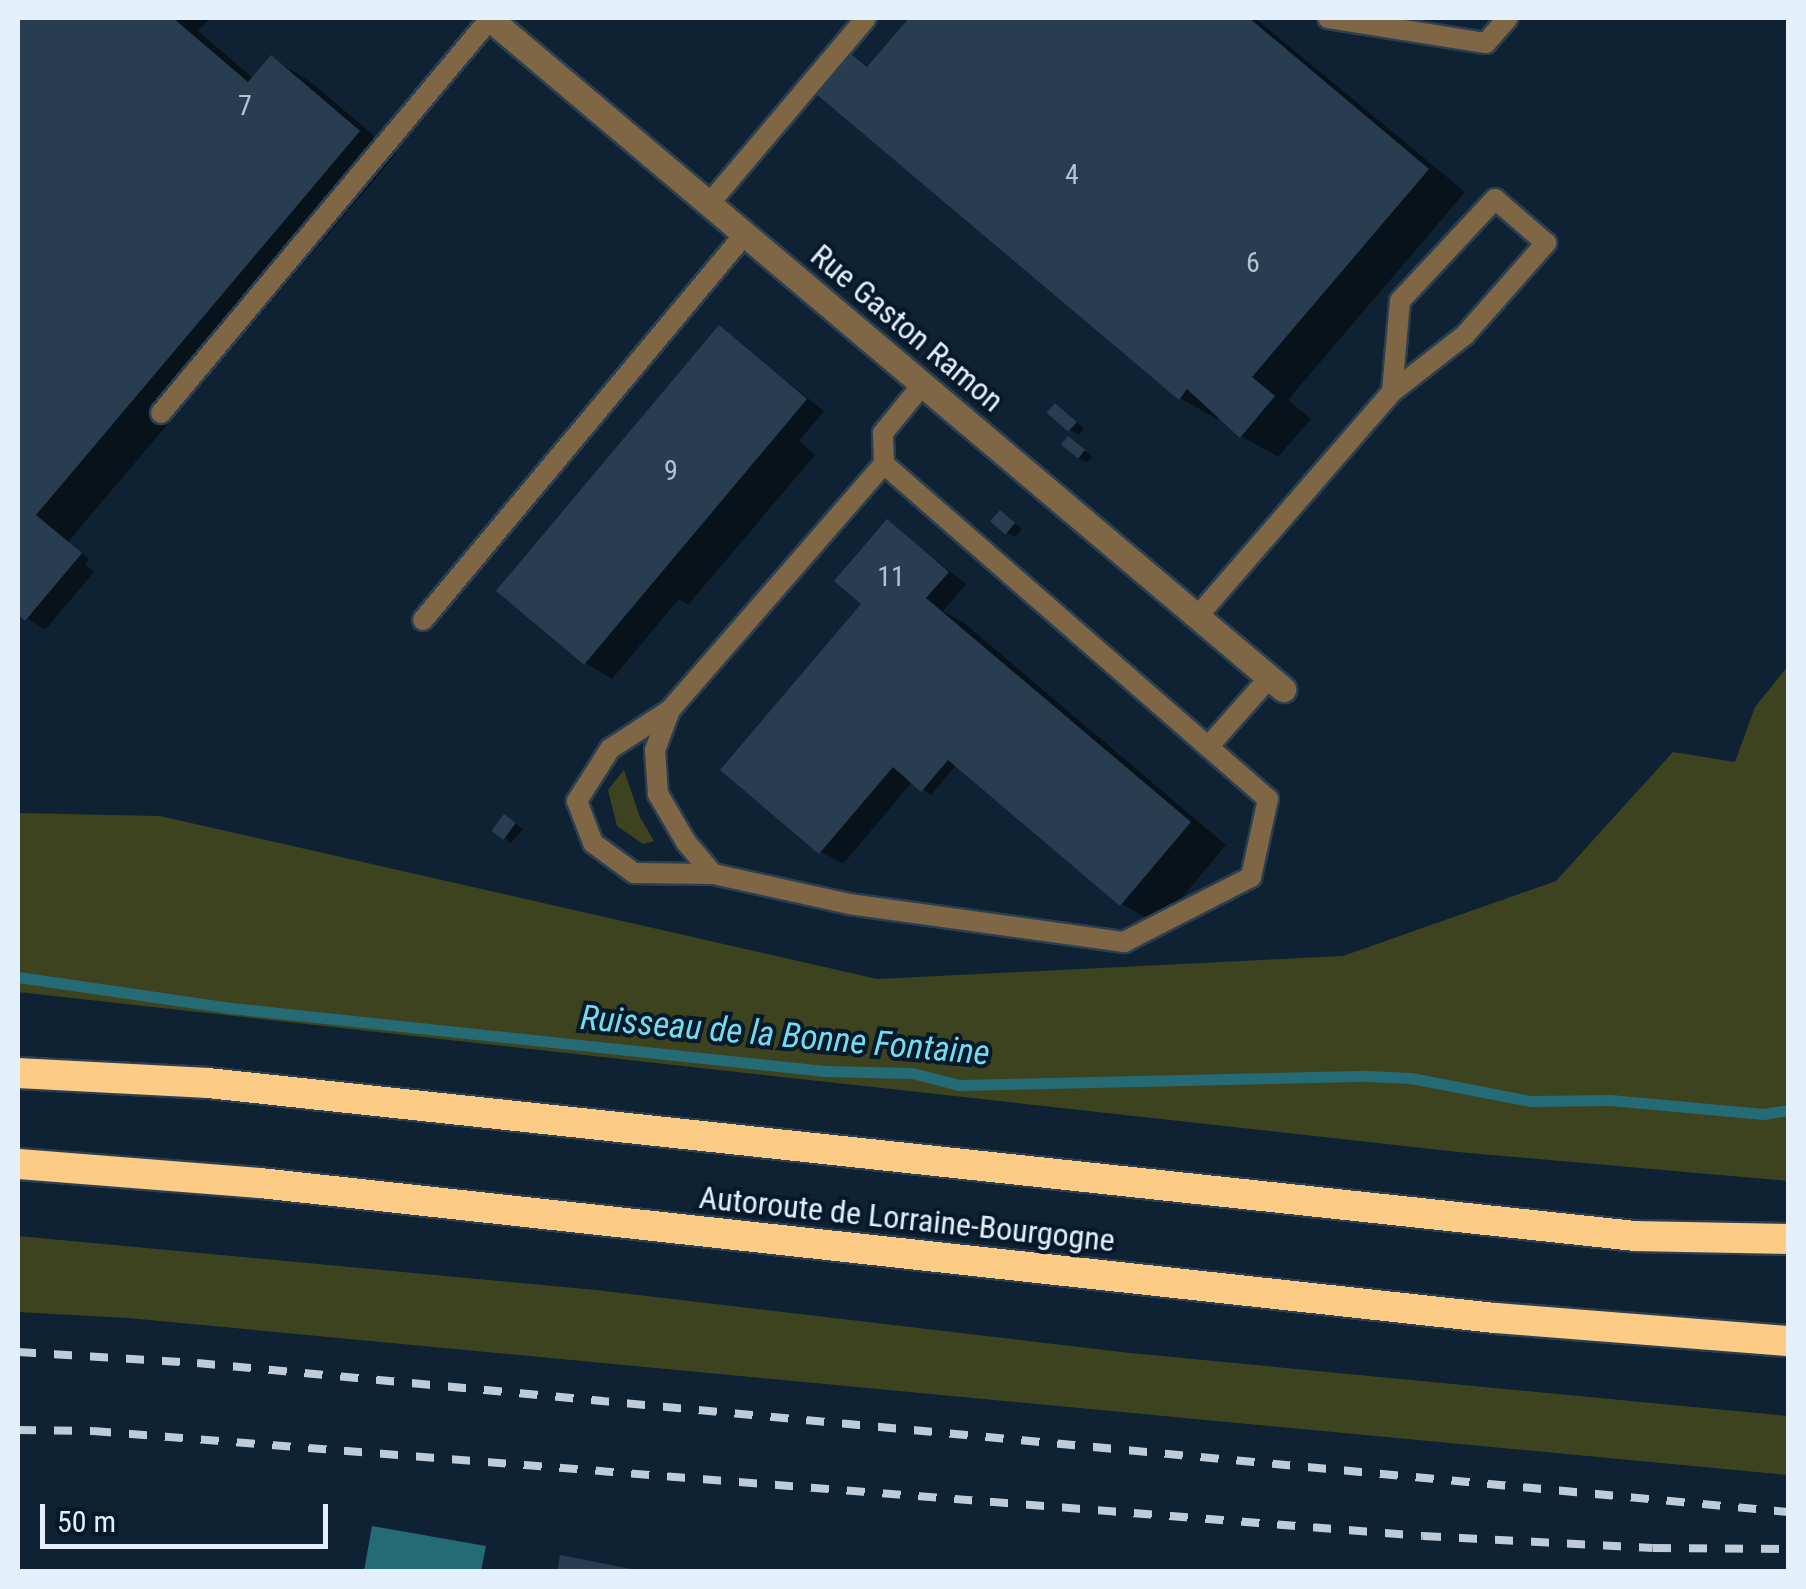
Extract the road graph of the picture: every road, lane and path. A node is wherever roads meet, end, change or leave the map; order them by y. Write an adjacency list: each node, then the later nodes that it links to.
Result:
1 (489, 18): 6 (street, Rue Gaston Ramon); 10 (lane)
2 (866, 18): 6 (lane)
3 (1328, 18): 5 (lane)
4 (1508, 18): 5 (lane)
5 (1380, 22)
6 (709, 204): 7 (street, Rue Gaston Ramon)
7 (746, 234): 8 (street, Rue Gaston Ramon); 13 (lane)
8 (923, 384): 11 (lane); 12 (street, Rue Gaston Ramon)
9 (1392, 392): 9 (lane); 12 (lane)
10 (161, 413)
11 (884, 464): 15 (lane); 16 (lane)
12 (1197, 617): 14 (street, Rue Gaston Ramon)
13 (423, 620)
14 (1276, 683): 16 (lane)
15 (670, 710): 17 (lane); 17 (lane)
16 (1208, 748): 17 (lane)
17 (713, 874)
18 (18, 1072): 20 (highway, Autoroute de Lorraine-Bourgogne)
19 (18, 1164): 21 (highway, Autoroute de Lorraine-Bourgogne)
20 (1788, 1239)
21 (1788, 1341)

